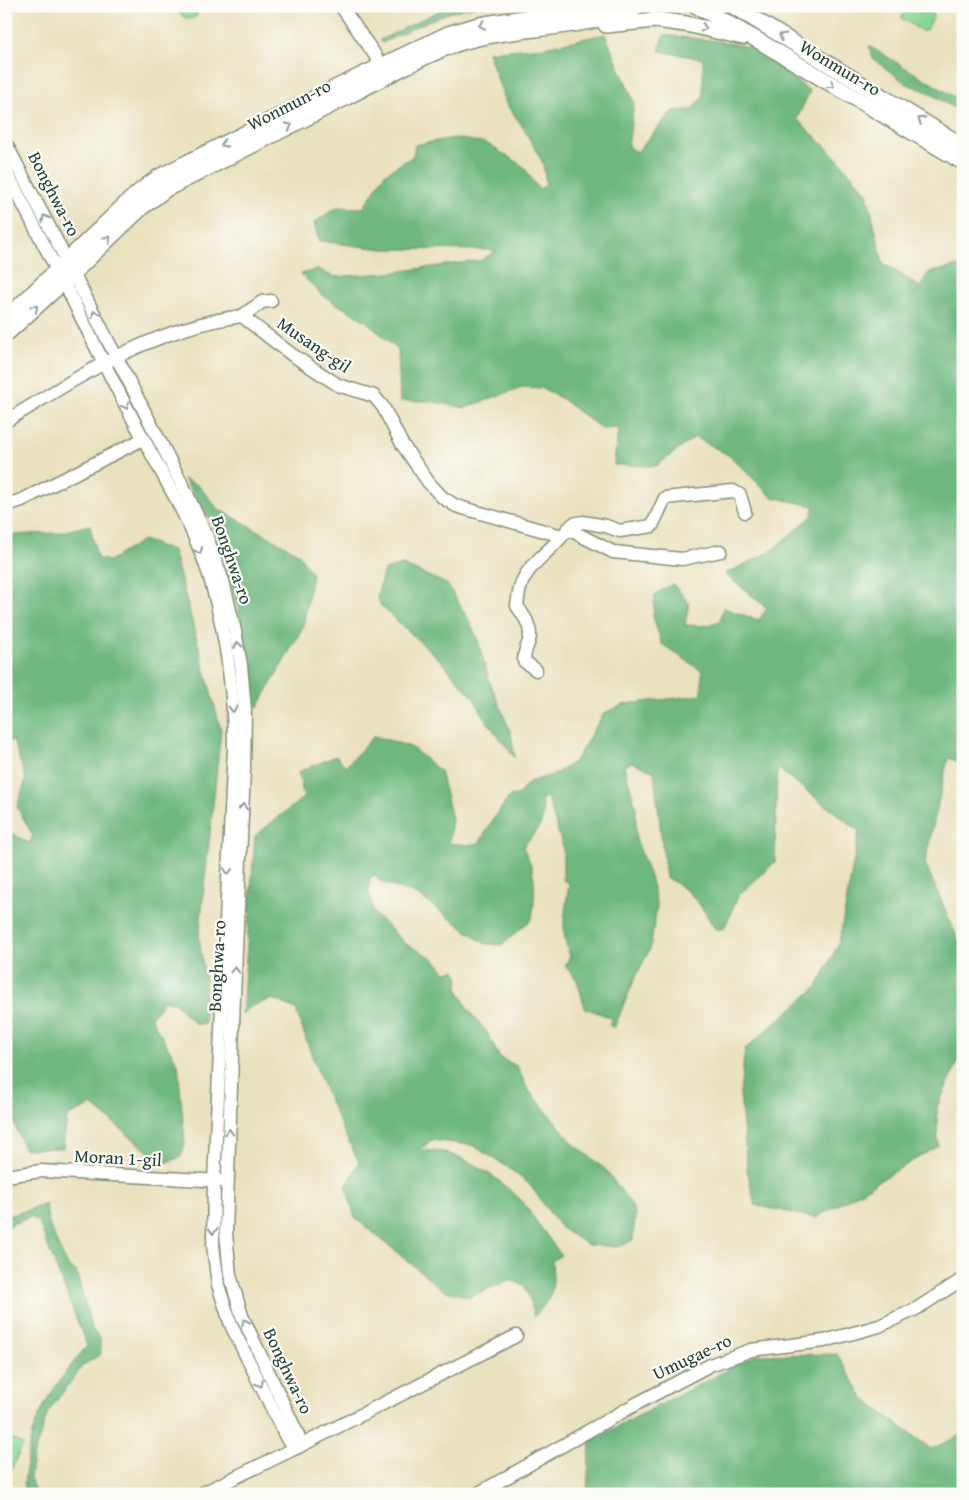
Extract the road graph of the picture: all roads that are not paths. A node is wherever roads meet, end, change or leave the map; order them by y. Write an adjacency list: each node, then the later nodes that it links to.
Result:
1 (341, 6): 8 (street)
2 (600, 6): 8 (main road, Wonmun-ro, one-way to 8)
3 (638, 6): 6 (main road, Wonmun-ro)
4 (698, 6): 7 (main road, Wonmun-ro)
5 (733, 6): 10 (main road, Wonmun-ro, one-way to 5)
6 (481, 38): 7 (main road, one-way to 7); 8 (main road, Wonmun-ro)
7 (759, 41): 11 (main road, Wonmun-ro, one-way to 11)
8 (383, 71): 13 (main road, Wonmun-ro)
9 (6, 144): 13 (street, Bonghwa-ro, one-way to 9)
10 (963, 146)
11 (963, 162)
12 (6, 170): 13 (street, Bonghwa-ro)
13 (65, 272): 16 (main road, Wonmun-ro); 17 (main road, Wonmun-ro, one-way to 13); 18 (street, Bonghwa-ro, one-way to 13); 19 (street, Bonghwa-ro)
14 (271, 301): 15 (street)
15 (242, 316): 18 (street); 24 (street, Musang-gil)
16 (6, 318)
17 (6, 334)
18 (116, 356): 19 (street); 28 (street, Bonghwa-ro, one-way to 18)
19 (103, 362): 20 (street); 21 (street, Bonghwa-ro, one-way to 21)
20 (6, 421)
21 (144, 438): 22 (street); 29 (street, Bonghwa-ro, one-way to 29)
22 (6, 505)
23 (745, 512): 24 (street)
24 (565, 532): 25 (street, Musang-gil); 26 (street)
25 (721, 550)
26 (536, 670)
27 (6, 1176): 29 (street, Moran 1-gil)
28 (228, 1181): 29 (street, Moran 1-gil); 32 (street, Bonghwa-ro, one-way to 28)
29 (214, 1182): 32 (street, Bonghwa-ro, one-way to 32)
30 (963, 1279): 33 (street, Umugae-ro)
31 (516, 1336): 32 (street)
32 (298, 1447): 34 (street)
33 (494, 1488): 35 (street, Umugae-ro)
34 (201, 1494)
35 (477, 1494)

